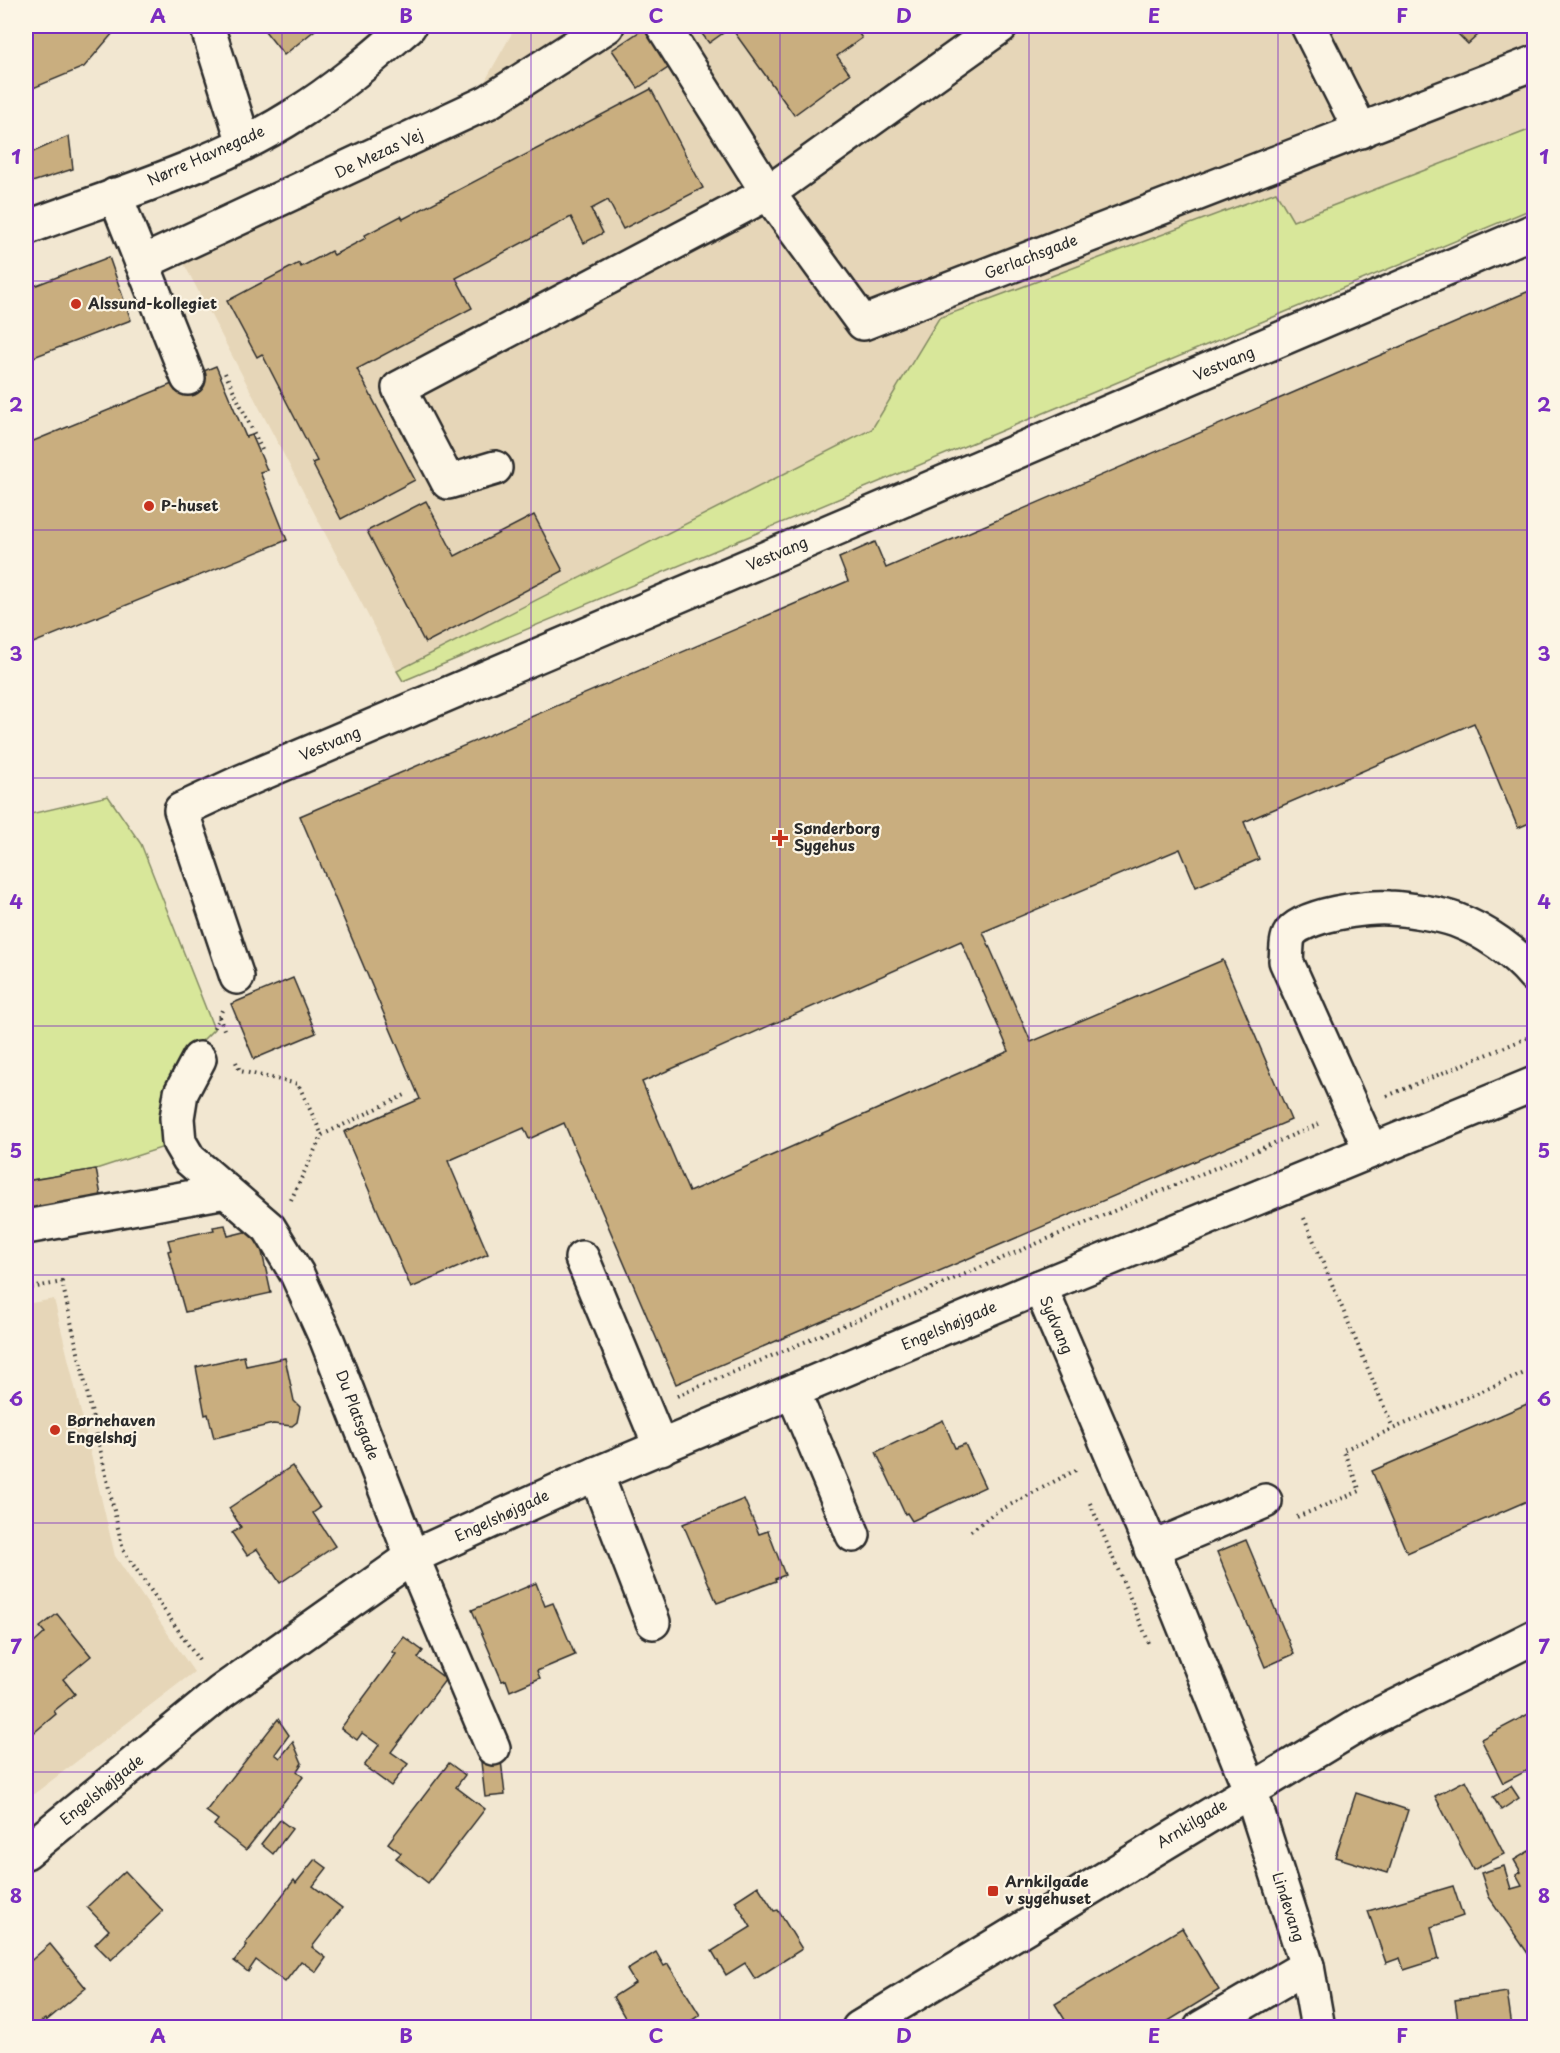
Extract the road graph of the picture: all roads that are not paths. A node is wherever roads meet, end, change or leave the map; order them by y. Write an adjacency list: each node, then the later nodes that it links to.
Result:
1 (207, 26): 9 (street)
2 (409, 26): 9 (street, Nørre Havnegade)
3 (607, 26): 14 (street, De Mezas Vej)
4 (663, 26): 10 (street, Gerlachsgade)
5 (1001, 26): 10 (street)
6 (1308, 26): 8 (street)
7 (1534, 63): 8 (street, Gerlachsgade)
8 (1360, 130): 10 (street, Gerlachsgade)
9 (244, 143): 11 (street, Nørre Havnegade)
10 (768, 193): 16 (street)
11 (115, 195): 12 (street, Nørre Havnegade); 14 (street)
12 (26, 228)
13 (1534, 231): 18 (street, Vestvang)
14 (142, 263): 15 (street)
15 (188, 378)
16 (495, 468)
17 (1534, 975): 21 (street)
18 (237, 977)
19 (199, 1059): 22 (street)
20 (1534, 1084): 21 (street, Sydvang)
21 (1371, 1151): 25 (street, Sydvang)
22 (226, 1191): 23 (street); 32 (street, Du Platsgade)
23 (26, 1227)
24 (582, 1258): 27 (street)
25 (1040, 1287): 26 (street, Engelshøjgade); 31 (street, Sydvang)
26 (793, 1392): 27 (street, Engelshøjgade); 30 (street)
27 (662, 1448): 28 (street, Engelshøjgade)
28 (596, 1474): 32 (street, Engelshøjgade); 33 (street)
29 (1276, 1511): 31 (street)
30 (853, 1535)
31 (1151, 1549): 36 (street, Sydvang)
32 (412, 1557): 35 (street, Du Platsgade); 37 (street, Engelshøjgade)
33 (653, 1622)
34 (1534, 1637): 36 (street, Arnkilgade)
35 (493, 1748)
36 (1250, 1789): 38 (street, Lindevang); 39 (street, Arnkilgade)
37 (26, 1852)
38 (1307, 1966): 40 (street); 41 (street, Lindevang)
39 (859, 2028)
40 (1201, 2028)
41 (1318, 2028)

